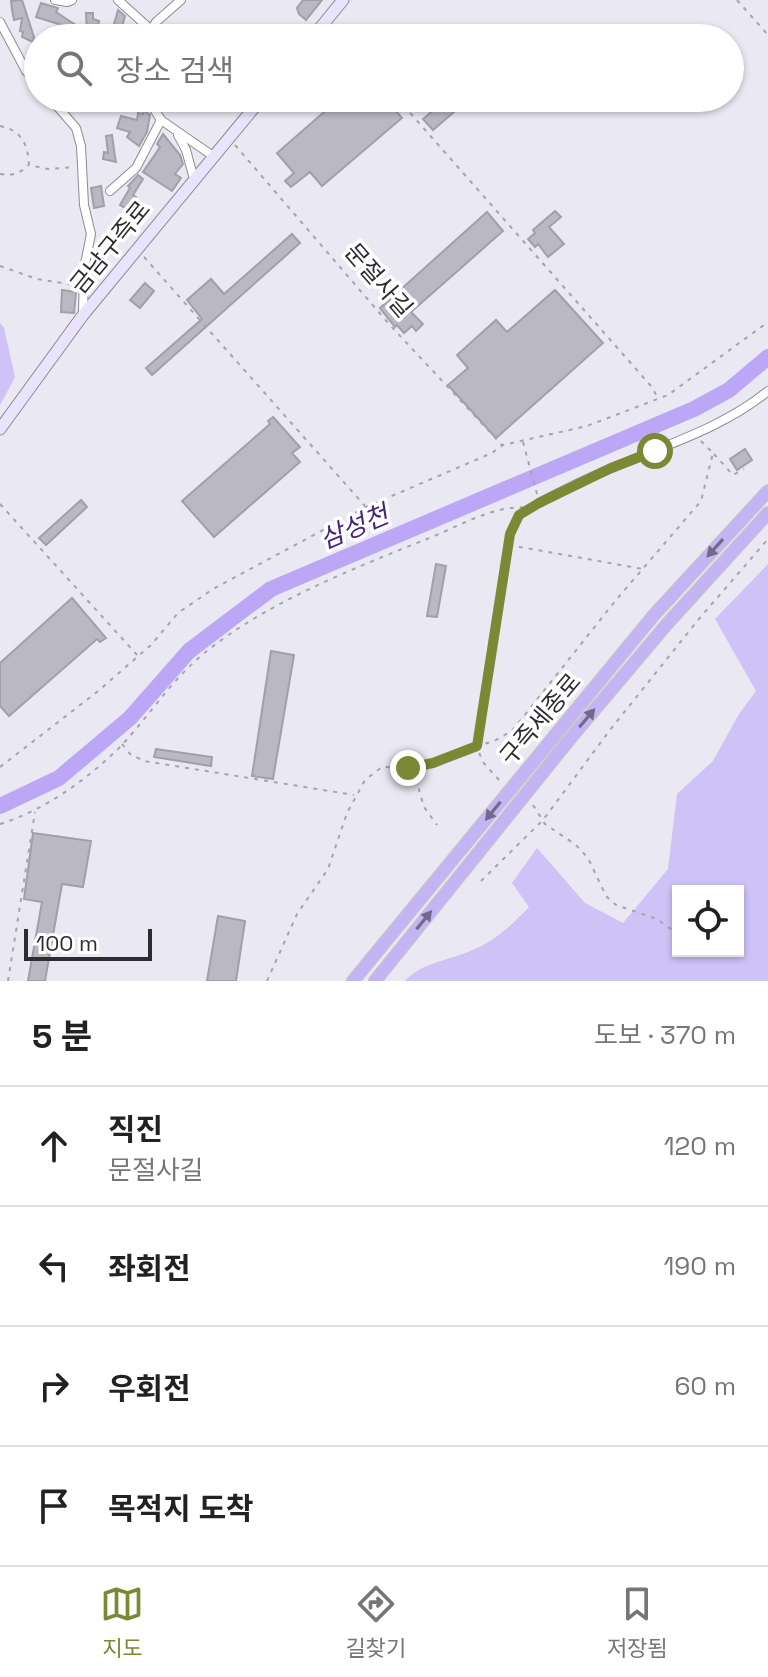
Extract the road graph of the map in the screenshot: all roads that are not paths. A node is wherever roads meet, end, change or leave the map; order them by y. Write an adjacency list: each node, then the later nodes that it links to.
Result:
1 (55, 0): 2 (street)
2 (72, 0)
3 (118, 0): 7 (street)
4 (181, 0): 8 (street)
5 (343, 0): 9 (main road)
6 (0, 22): 10 (street)
7 (139, 24)
8 (158, 24)
9 (324, 24)
10 (24, 67)
11 (62, 112): 19 (street)
12 (156, 112): 14 (street)
13 (249, 112): 16 (main road, 금남구즉로)
14 (161, 120): 15 (street); 18 (street)
15 (176, 132): 16 (street); 17 (street)
16 (213, 156): 17 (main road, 금남구즉로)
17 (194, 179): 19 (main road, 금남구즉로)
18 (110, 191)
19 (83, 315): 21 (main road, 금남구즉로)
20 (768, 391): 23 (street)
21 (0, 429)
22 (768, 491): 25 (highway, 구즉세종로, one-way to 25)
23 (538, 499)
24 (768, 513): 26 (highway, 구즉세종로, one-way to 24)
25 (353, 981)
26 (375, 981)

